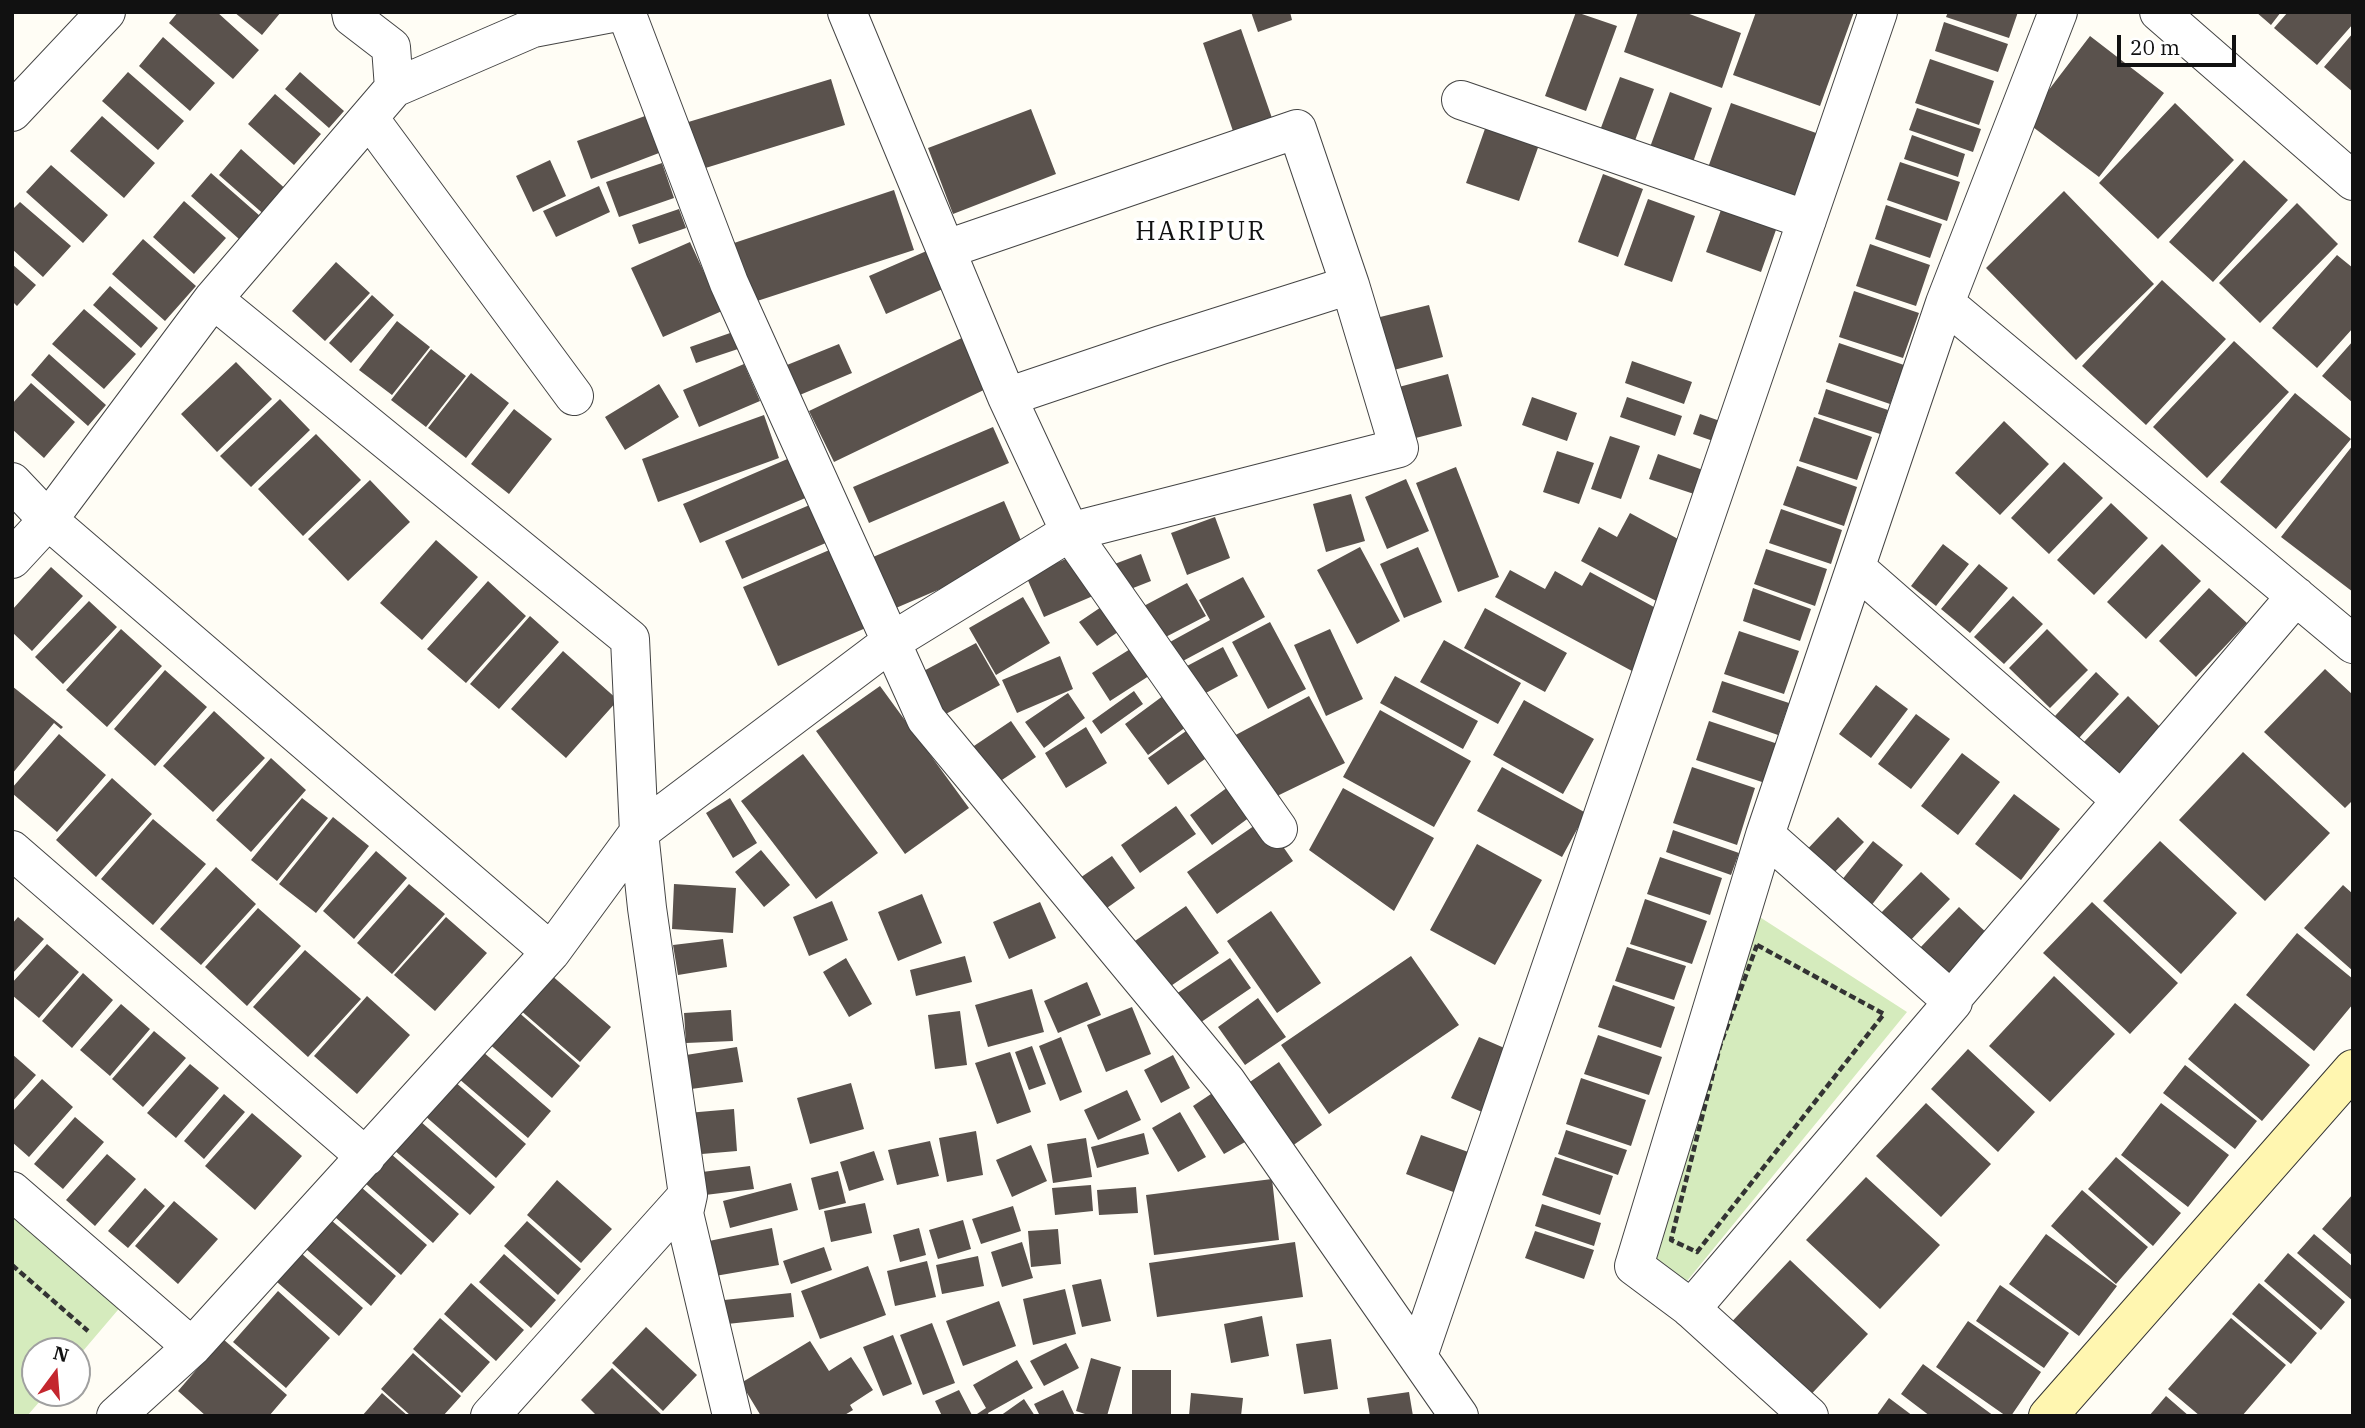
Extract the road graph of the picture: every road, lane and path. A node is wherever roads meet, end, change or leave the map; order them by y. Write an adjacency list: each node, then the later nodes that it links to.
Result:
1 (106, 12): 11 (street)
2 (351, 12): 9 (street)
3 (617, 12): 9 (street)
4 (626, 12): 27 (street)
5 (847, 12): 15 (street)
6 (1878, 12): 14 (street)
7 (2058, 12): 18 (street)
8 (2159, 12): 13 (street)
9 (394, 88): 12 (street)
10 (1461, 100): 14 (street)
11 (12, 112)
12 (369, 118): 17 (street); 19 (street)
13 (2353, 181)
14 (1807, 220): 45 (street)
15 (947, 249): 16 (street); 20 (street)
16 (1350, 285): 20 (street); 23 (street)
17 (213, 299): 22 (street); 31 (street)
18 (1945, 303): 25 (street); 26 (street)
19 (574, 396)
20 (1007, 397): 23 (street)
21 (12, 482): 22 (street)
22 (48, 520): 24 (street); 35 (street)
23 (1070, 532): 27 (street); 30 (street)
24 (12, 559)
25 (1856, 568): 29 (street); 32 (street)
26 (2295, 596): 28 (street); 29 (street)
27 (891, 642): 31 (street); 45 (street)
28 (2353, 644)
29 (2122, 800): 36 (street)
30 (1278, 829)
31 (639, 832): 35 (street); 40 (street)
32 (1765, 835): 36 (street); 42 (street)
33 (12, 850): 38 (street)
34 (1757, 945): 34 (path)
35 (551, 952): 38 (street)
36 (1951, 1000): 42 (street)
37 (2353, 1069): 51 (street)
38 (366, 1157): 44 (street)
39 (12, 1191): 44 (street)
40 (688, 1195): 47 (street); 48 (street)
41 (12, 1265): 43 (path)
42 (1689, 1307): 50 (street)
43 (88, 1331)
44 (192, 1347): 46 (street)
45 (1418, 1356): 49 (street)
46 (117, 1416)
47 (490, 1416)
48 (732, 1416)
49 (1460, 1416)
50 (1809, 1416)
51 (2048, 1416)

